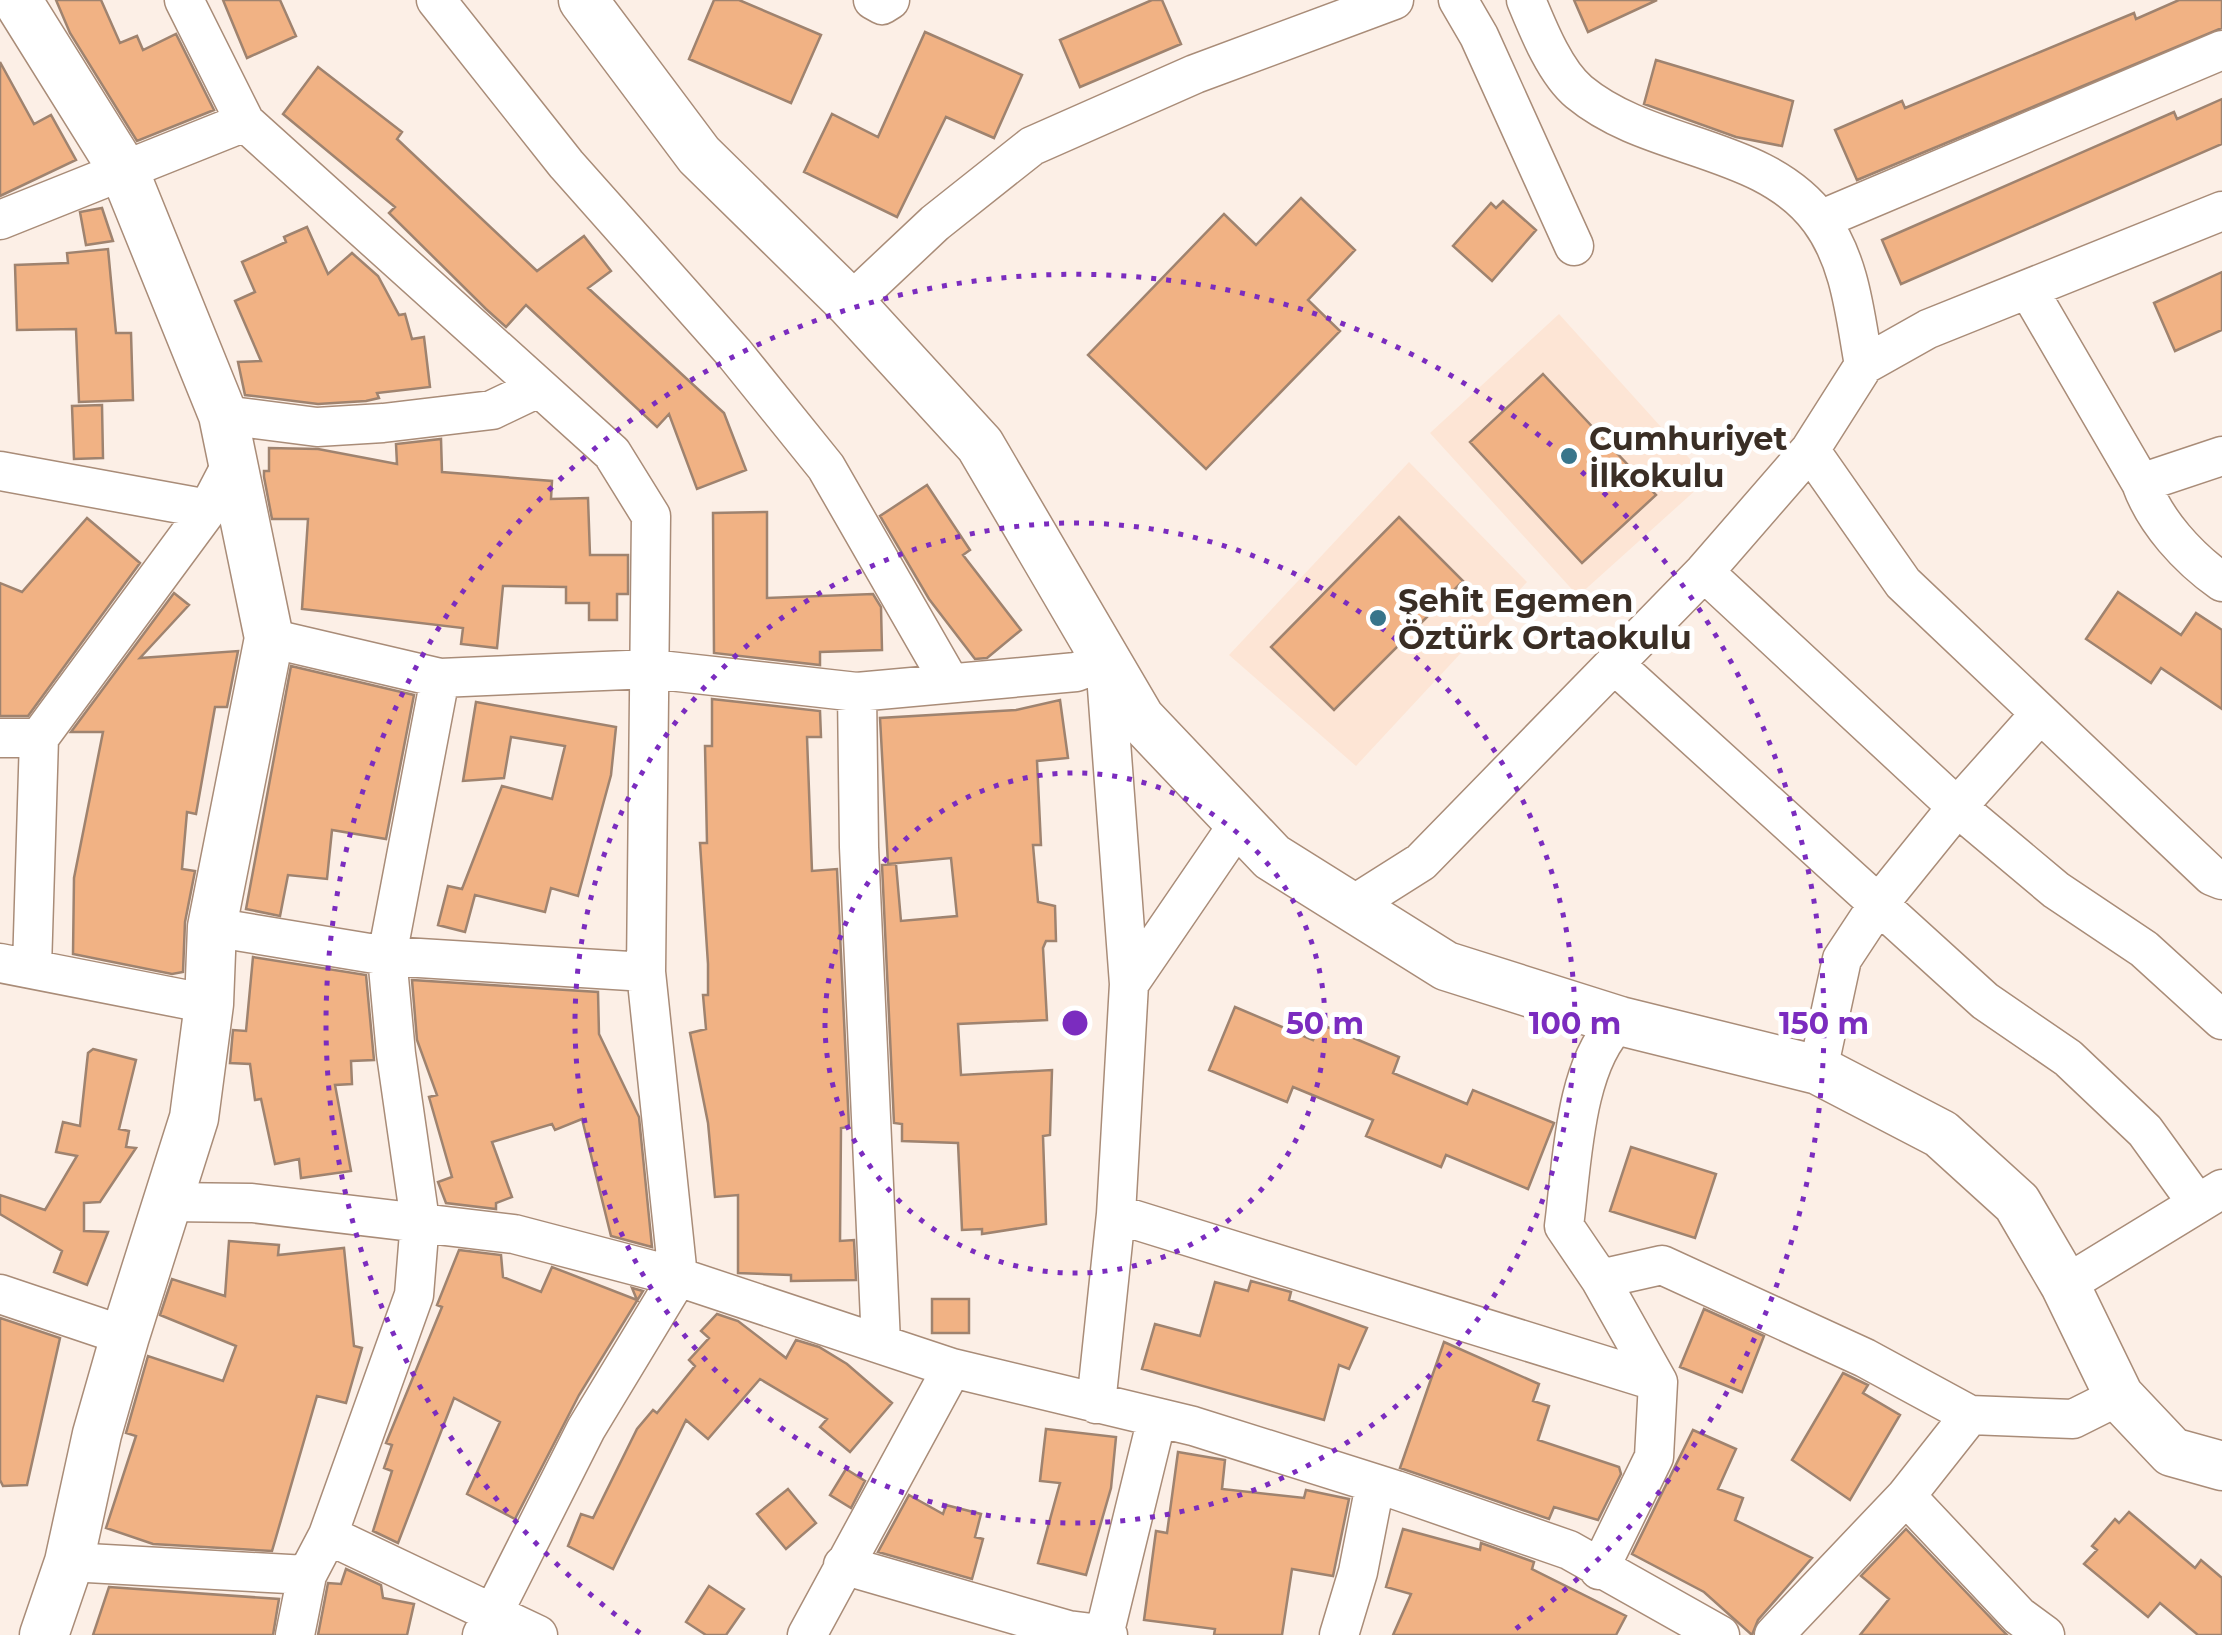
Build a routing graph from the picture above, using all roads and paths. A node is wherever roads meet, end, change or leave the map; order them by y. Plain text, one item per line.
1 (17, 0) edge
2 (184, 0) edge
3 (436, 0) edge
4 (584, 0) edge
5 (872, 0) edge
6 (890, 0) edge
7 (1458, 0) edge
8 (1526, 0) edge
9 (1381, 2) edge
10 (2222, 50) edge
11 (245, 122) junction
12 (125, 173) junction
13 (2222, 211) edge
14 (0, 220) edge
15 (1820, 220) junction
16 (1574, 246) dead end
17 (2028, 289) junction
18 (850, 303) junction
19 (1864, 365) junction
20 (538, 388) junction
21 (223, 415) junction
22 (1810, 450) junction
23 (2222, 456) edge
24 (232, 464) junction
25 (0, 472) edge
26 (2140, 483) junction
27 (208, 508) junction
28 (1704, 572) junction
29 (2222, 582) edge
30 (269, 638) junction
31 (1105, 661) junction
32 (1614, 665) junction
33 (652, 668) junction
34 (440, 678) junction
35 (949, 681) junction
36 (858, 692) junction
37 (2040, 714) junction
38 (0, 738) edge
39 (38, 738) junction
40 (1956, 807) junction
41 (1239, 822) junction
42 (2222, 880) edge
43 (1353, 905) junction
44 (1877, 906) junction
45 (212, 927) junction
46 (387, 956) junction
47 (16, 966) edge
48 (646, 972) junction
49 (1129, 984) junction
50 (209, 1004) junction
51 (2222, 1020) edge
52 (1620, 1022) junction
53 (1818, 1070) junction
54 (2209, 1196) edge
55 (167, 1202) junction
56 (1116, 1214) junction
57 (420, 1221) junction
58 (678, 1277) junction
59 (1600, 1279) junction
60 (2065, 1285) junction
61 (0, 1294) edge
62 (124, 1336) junction
63 (881, 1343) junction
64 (952, 1368) junction
65 (1658, 1382) junction
66 (2119, 1396) junction
67 (1096, 1404) junction
68 (1970, 1415) junction
69 (1157, 1418) junction
70 (2222, 1466) edge
71 (1375, 1485) junction
72 (1906, 1496) junction
73 (328, 1534) junction
74 (69, 1562) junction
75 (843, 1564) junction
76 (1599, 1570) junction
77 (307, 1575) junction
78 (487, 1623) edge
79 (44, 1635) edge
80 (294, 1635) edge
81 (538, 1635) edge
82 (807, 1635) edge
83 (1105, 1635) edge
84 (1339, 1635) edge
85 (1720, 1635) edge
86 (1774, 1635) edge
87 (2045, 1635) edge

1 - 12 street
2 - 11 street
3 - 35 street
4 - 18 street
5 - 6 street
7 - 16 street
8 - 15 street
9 - 18 street
10 - 15 street
11 - 12 street
11 - 20 street
12 - 14 street
12 - 21 street
13 - 17 street
15 - 19 street
17 - 19 street
17 - 26 street
18 - 31 street
19 - 22 street
20 - 21 street
20 - 33 street
21 - 24 street
22 - 28 street
22 - 37 street
23 - 26 street
24 - 27 street
24 - 30 street
25 - 27 street
26 - 29 street
27 - 39 street
28 - 32 street
28 - 40 street
30 - 34 street
30 - 45 street
31 - 35 street
31 - 41 street
31 - 49 street
32 - 43 street
32 - 44 street
33 - 34 street
33 - 36 street
33 - 48 street
34 - 46 street
35 - 36 street
36 - 63 street
37 - 40 street
37 - 42 street
38 - 39 street
39 - 47 street
40 - 44 street
40 - 51 street
41 - 43 street
41 - 49 street
43 - 52 street
44 - 53 street
44 - 54 street
45 - 46 street
45 - 50 street
46 - 48 street
46 - 57 street
47 - 50 street
48 - 58 street
49 - 56 street
50 - 55 street
52 - 53 street
52 - 59 street
53 - 60 street
54 - 60 street
55 - 57 street
55 - 62 street
56 - 65 street
56 - 67 street
57 - 58 street
57 - 73 street
58 - 63 street
58 - 78 street
59 - 65 street
59 - 68 street
60 - 66 street
61 - 62 street
62 - 74 street
63 - 64 street
64 - 67 street
64 - 75 street
65 - 76 street
66 - 68 street
66 - 70 street
67 - 69 street
68 - 72 street
69 - 71 street
69 - 83 street
71 - 76 street
71 - 84 street
72 - 86 street
72 - 87 street
73 - 77 street
73 - 78 street
74 - 77 street
74 - 79 street
75 - 82 street
75 - 83 street
76 - 85 street
77 - 80 street
78 - 81 street

